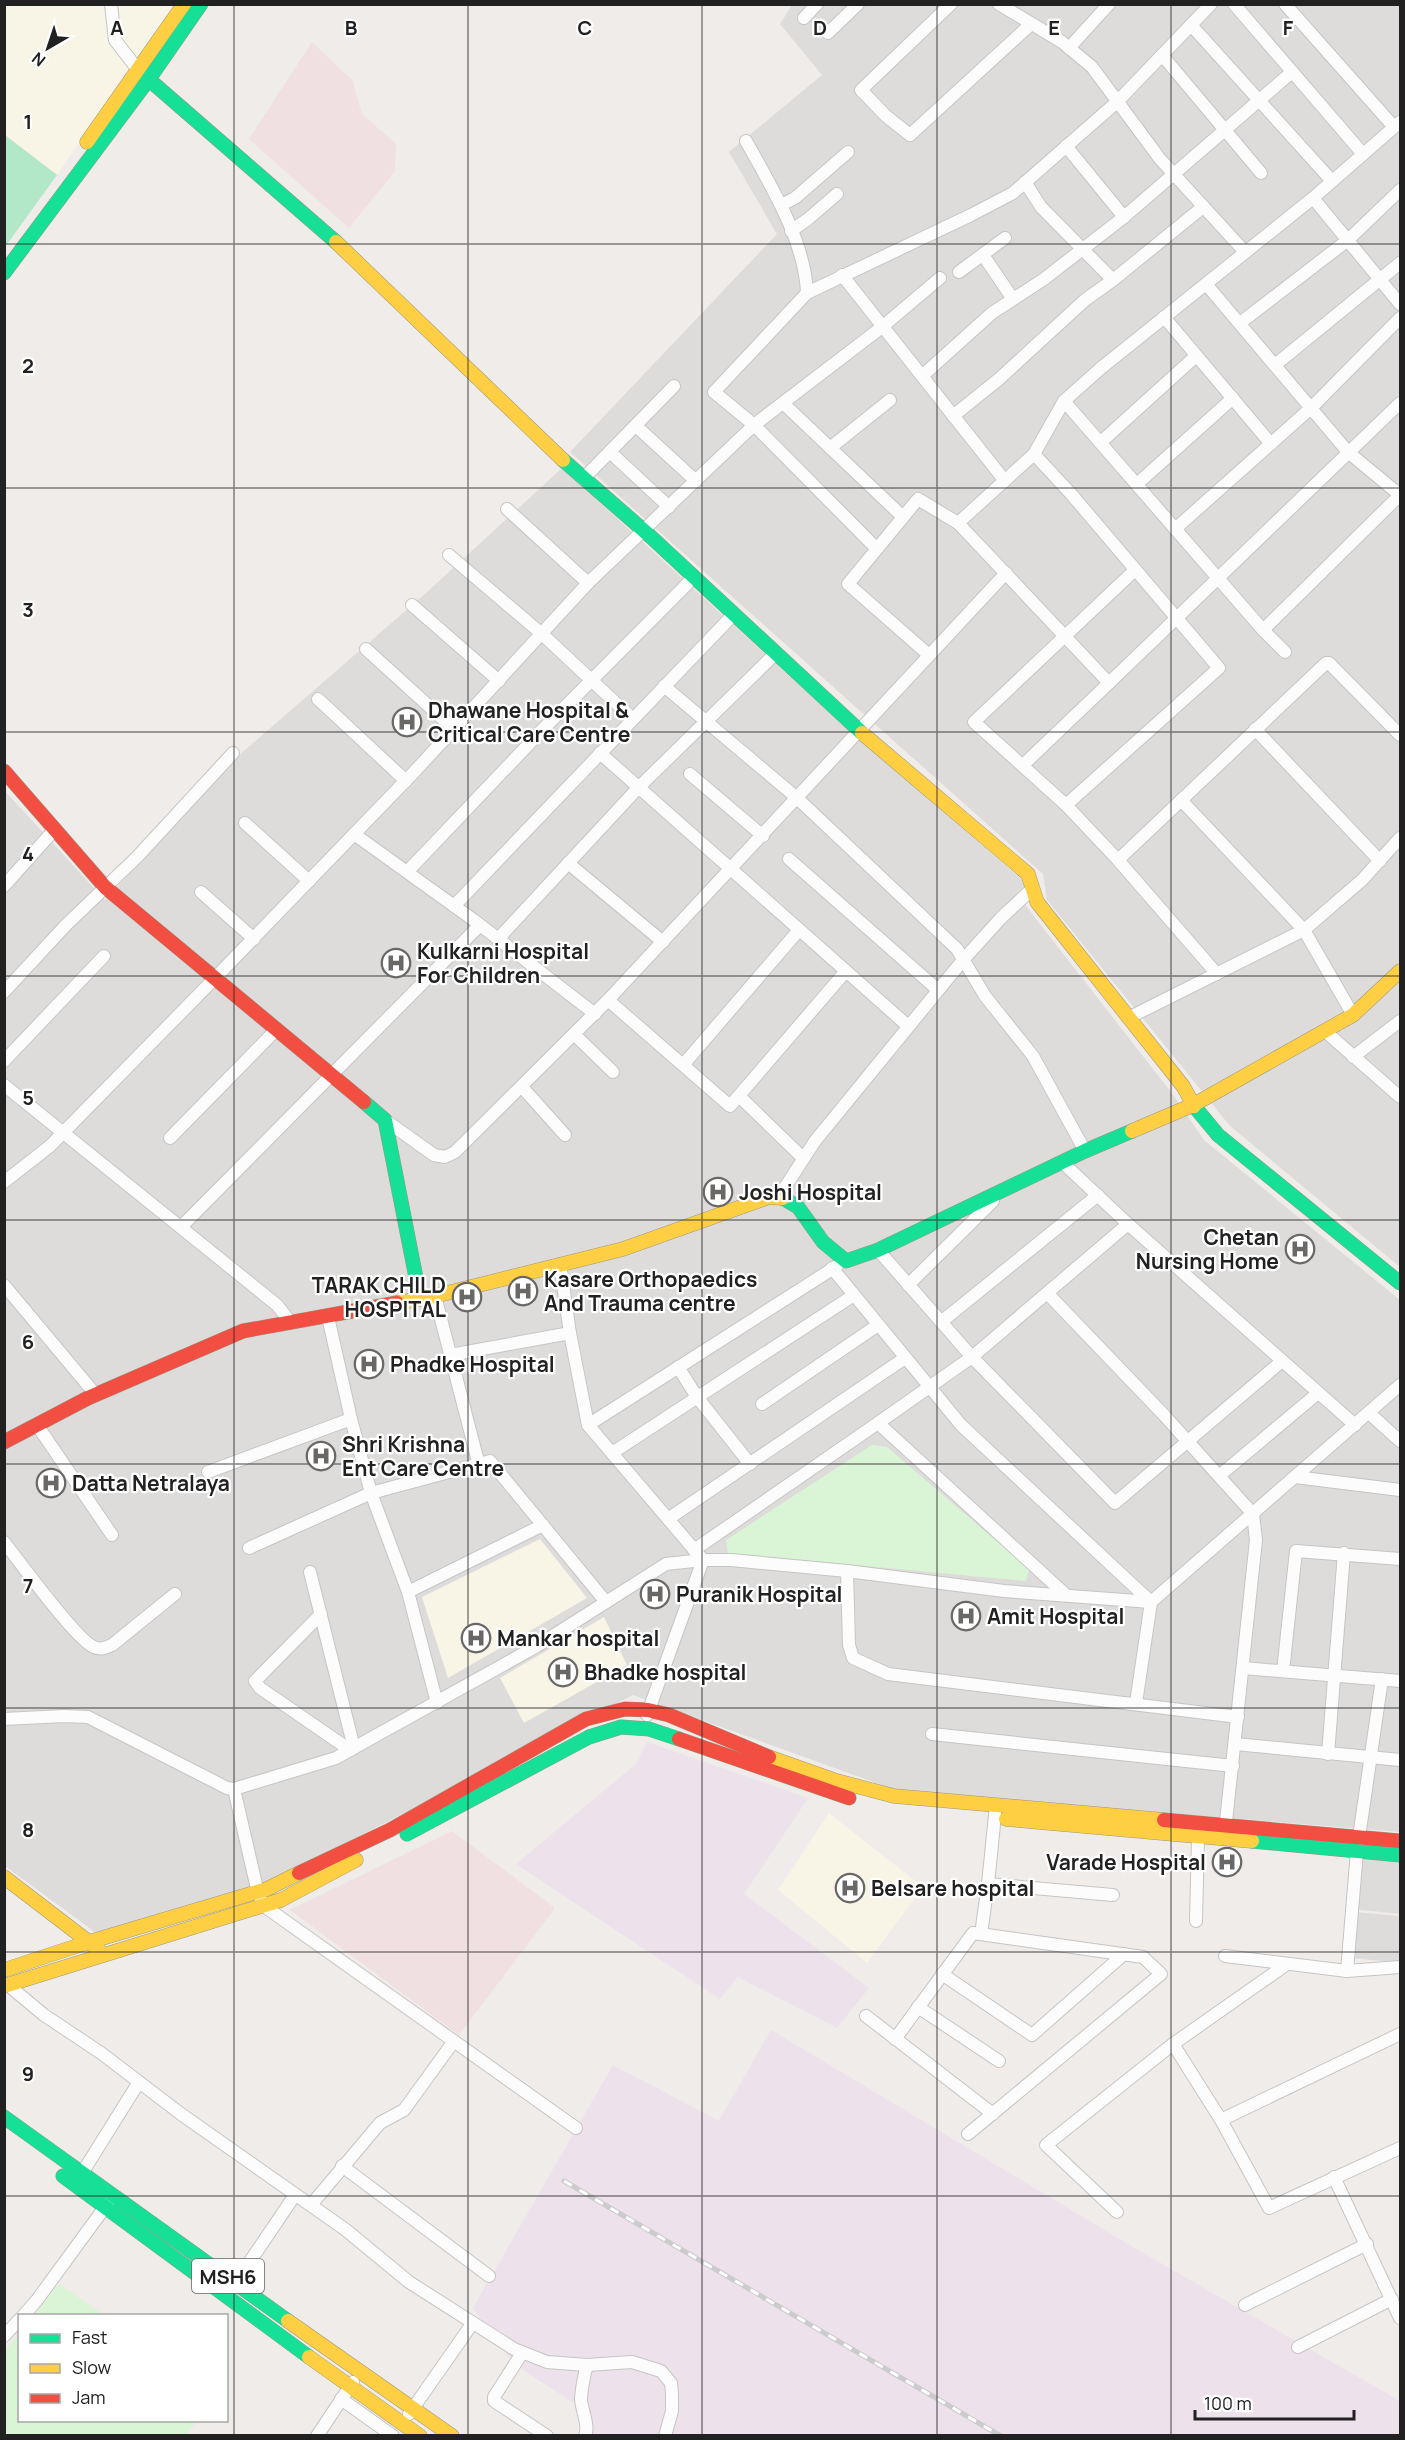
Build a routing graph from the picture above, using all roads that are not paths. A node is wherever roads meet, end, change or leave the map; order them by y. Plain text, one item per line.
1 (111, 4) edge
2 (184, 4) edge
3 (201, 4) edge
4 (817, 4) edge
5 (858, 4) edge
6 (951, 4) edge
7 (999, 4) edge
8 (1109, 4) edge
9 (1211, 4) edge
10 (1234, 4) edge
11 (1285, 4) edge
12 (804, 18) dead end
13 (1031, 24) junction
14 (1191, 25) junction
15 (828, 33) dead end
16 (1069, 48) junction
17 (1162, 55) junction
18 (1292, 72) junction
19 (143, 75) junction
20 (1259, 101) junction
21 (1117, 102) junction
22 (1397, 125) edge
23 (1225, 131) junction
24 (746, 141) dead end
25 (1066, 146) junction
26 (848, 152) dead end
27 (1363, 154) junction
28 (1261, 173) dead end
29 (1173, 174) junction
30 (1332, 181) junction
31 (1024, 183) junction
32 (1401, 190) edge
33 (837, 194) dead end
34 (1313, 198) junction
35 (781, 205) junction
36 (1203, 207) junction
37 (1124, 217) junction
38 (791, 231) junction
39 (1005, 238) dead end
40 (1348, 240) junction
41 (1084, 249) junction
42 (1245, 252) junction
43 (4, 255) edge
44 (983, 255) junction
45 (1401, 262) edge
46 (959, 272) dead end
47 (4, 273) edge
48 (842, 275) junction
49 (940, 278) dead end
50 (1113, 280) junction
51 (1380, 280) junction
52 (1206, 284) junction
53 (807, 293) junction
54 (1013, 299) junction
55 (1401, 304) edge
56 (1164, 317) junction
57 (1401, 318) edge
58 (1240, 323) junction
59 (882, 327) junction
60 (1196, 356) junction
61 (1275, 364) junction
62 (922, 376) junction
63 (674, 386) dead end
64 (1233, 398) junction
65 (890, 400) dead end
66 (1064, 401) junction
67 (1401, 403) edge
68 (784, 404) junction
69 (1311, 408) junction
70 (953, 416) junction
71 (754, 425) junction
72 (636, 426) junction
73 (1101, 442) junction
74 (1271, 444) junction
75 (830, 448) junction
76 (610, 452) junction
77 (1348, 452) junction
78 (1034, 454) junction
79 (583, 479) junction
80 (696, 481) junction
81 (1005, 481) junction
82 (1137, 484) junction
83 (1400, 495) edge
84 (669, 507) junction
85 (507, 509) dead end
86 (903, 517) junction
87 (958, 523) junction
88 (1175, 529) junction
89 (644, 531) junction
90 (878, 549) junction
91 (449, 555) dead end
92 (1135, 570) junction
93 (1006, 573) junction
94 (694, 577) junction
95 (1219, 579) junction
96 (588, 583) junction
97 (412, 605) dead end
98 (734, 614) junction
99 (1176, 619) junction
100 (1263, 630) junction
101 (542, 634) junction
102 (1065, 637) junction
103 (366, 649) dead end
104 (1285, 652) dead end
105 (776, 653) junction
106 (929, 655) junction
107 (592, 680) junction
108 (499, 681) junction
109 (1108, 683) junction
110 (664, 686) junction
111 (318, 699) dead end
112 (633, 719) junction
113 (705, 722) junction
114 (454, 729) junction
115 (1255, 729) junction
116 (859, 730) junction
117 (1401, 735) edge
118 (233, 753) dead end
119 (600, 753) junction
120 (1023, 765) junction
121 (4, 771) edge
122 (690, 774) dead end
123 (406, 781) junction
124 (638, 788) junction
125 (797, 798) junction
126 (1181, 800) junction
127 (1066, 805) junction
128 (245, 823) dead end
129 (55, 829) junction
130 (354, 834) junction
131 (763, 836) junction
132 (1401, 838) edge
133 (789, 859) dead end
134 (1118, 860) junction
135 (1380, 861) junction
136 (568, 863) junction
137 (731, 870) junction
138 (406, 872) junction
139 (309, 881) junction
140 (4, 886) edge
141 (105, 887) junction
142 (1032, 889) junction
143 (201, 892) dead end
144 (454, 906) junction
145 (480, 925) junction
146 (799, 930) junction
147 (1304, 930) junction
148 (254, 939) junction
149 (498, 939) junction
150 (663, 942) junction
151 (104, 956) dead end
152 (963, 960) junction
153 (846, 971) junction
154 (1401, 971) edge
155 (1217, 974) junction
156 (215, 978) junction
157 (938, 990) junction
158 (4, 992) edge
159 (608, 1000) junction
160 (596, 1014) junction
161 (1353, 1015) junction
162 (1128, 1018) junction
163 (1401, 1021) edge
164 (908, 1026) junction
165 (277, 1029) junction
166 (1326, 1032) junction
167 (575, 1035) junction
168 (1353, 1057) junction
169 (4, 1060) edge
170 (683, 1065) junction
171 (613, 1072) dead end
172 (333, 1076) junction
173 (4, 1085) edge
174 (522, 1087) junction
175 (739, 1096) junction
176 (1401, 1097) edge
177 (1193, 1105) junction
178 (385, 1120) junction
179 (63, 1132) junction
180 (565, 1136) dead end
181 (170, 1137) dead end
182 (1085, 1151) junction
183 (804, 1158) junction
184 (1062, 1162) junction
185 (4, 1182) edge
186 (1000, 1193) junction
187 (780, 1195) junction
188 (1098, 1195) junction
189 (1128, 1224) junction
190 (181, 1227) junction
191 (878, 1250) junction
192 (846, 1261) junction
193 (560, 1263) junction
194 (832, 1268) junction
195 (1401, 1283) edge
196 (4, 1285) edge
197 (908, 1285) junction
198 (1048, 1293) junction
199 (854, 1295) junction
200 (435, 1296) junction
201 (420, 1298) junction
202 (328, 1317) junction
203 (941, 1322) junction
204 (291, 1323) junction
205 (878, 1325) junction
206 (570, 1334) junction
207 (450, 1355) junction
208 (905, 1358) junction
209 (972, 1358) junction
210 (1282, 1361) junction
211 (678, 1367) junction
212 (1401, 1385) edge
213 (930, 1386) junction
214 (1318, 1393) junction
215 (96, 1395) junction
216 (697, 1397) junction
217 (762, 1404) dead end
218 (1369, 1413) junction
219 (351, 1419) junction
220 (878, 1423) junction
221 (37, 1425) junction
222 (588, 1425) junction
223 (1355, 1425) junction
224 (1401, 1441) edge
225 (4, 1442) edge
226 (1189, 1442) junction
227 (612, 1453) junction
228 (750, 1464) junction
229 (479, 1465) junction
230 (208, 1472) dead end
231 (1219, 1476) junction
232 (1296, 1477) junction
233 (1401, 1490) edge
234 (371, 1493) junction
235 (1254, 1515) junction
236 (668, 1519) junction
237 (543, 1525) junction
238 (111, 1535) dead end
239 (4, 1542) edge
240 (249, 1548) dead end
241 (694, 1550) junction
242 (1344, 1553) junction
243 (1401, 1559) edge
244 (703, 1560) junction
245 (847, 1571) junction
246 (310, 1572) dead end
247 (408, 1592) junction
248 (175, 1593) dead end
249 (1065, 1595) junction
250 (606, 1602) junction
251 (1151, 1602) junction
252 (321, 1614) junction
253 (1243, 1668) junction
254 (1283, 1671) junction
255 (1334, 1675) junction
256 (1382, 1679) junction
257 (1401, 1681) edge
258 (437, 1703) junction
259 (1136, 1704) junction
260 (648, 1710) junction
261 (1238, 1717) junction
262 (4, 1719) edge
263 (643, 1728) junction
264 (932, 1734) dead end
265 (1235, 1744) junction
266 (352, 1749) junction
267 (1328, 1754) junction
268 (1371, 1758) junction
269 (1401, 1760) edge
270 (1233, 1766) junction
271 (234, 1789) junction
272 (995, 1812) junction
273 (1225, 1832) junction
274 (1198, 1838) junction
275 (1401, 1841) edge
276 (1358, 1845) junction
277 (1401, 1855) edge
278 (4, 1877) edge
279 (988, 1884) junction
280 (258, 1893) junction
281 (1113, 1895) dead end
282 (264, 1906) junction
283 (1196, 1922) dead end
284 (981, 1934) junction
285 (89, 1942) junction
286 (1124, 1954) junction
287 (106, 1955) junction
288 (1226, 1956) dead end
289 (1287, 1964) junction
290 (1401, 1967) edge
291 (4, 1970) edge
292 (1347, 1971) junction
293 (942, 1974) junction
294 (6, 1986) edge
295 (918, 2007) junction
296 (866, 2016) dead end
297 (1401, 2034) edge
298 (895, 2039) junction
299 (454, 2041) junction
300 (1173, 2044) junction
301 (999, 2061) dead end
302 (139, 2082) junction
303 (993, 2114) junction
304 (4, 2117) edge
305 (1221, 2120) junction
306 (576, 2128) dead end
307 (4, 2133) edge
308 (968, 2134) dead end
309 (1401, 2148) edge
310 (342, 2166) junction
311 (1334, 2177) junction
312 (79, 2178) junction
313 (296, 2195) junction
314 (110, 2200) junction
315 (311, 2205) junction
316 (1117, 2212) dead end
317 (1367, 2244) junction
318 (489, 2276) dead end
319 (236, 2282) junction
320 (1392, 2299) junction
321 (1245, 2305) dead end
322 (25, 2314) edge
323 (1401, 2318) edge
324 (18, 2321) edge
325 (472, 2324) junction
326 (4, 2336) edge
327 (1298, 2347) dead end
328 (522, 2353) junction
329 (587, 2365) junction
330 (361, 2372) junction
331 (350, 2387) junction
332 (341, 2399) junction
333 (412, 2410) junction
334 (402, 2424) junction
335 (316, 2436) edge
336 (393, 2436) edge
337 (420, 2436) edge
338 (452, 2436) edge
339 (548, 2436) edge
340 (585, 2436) edge
341 (665, 2436) edge

1 - 19 street
2 - 19 street
3 - 19 street
4 - 12 street
5 - 15 street
6 - 13 street
7 - 13 street
8 - 16 street
9 - 14 street
10 - 18 street
11 - 22 street
13 - 16 street
14 - 17 street
14 - 20 street
16 - 21 street
17 - 21 street
17 - 23 street
18 - 20 street
18 - 27 street
19 - 43 street
19 - 47 street
19 - 79 street
20 - 23 street
20 - 30 street
21 - 25 street
21 - 29 street
22 - 27 street
23 - 28 street
23 - 29 street
24 - 35 street
25 - 31 street
25 - 37 street
26 - 35 street
27 - 30 street
29 - 36 street
29 - 37 street
30 - 34 street
31 - 41 street
31 - 48 street
32 - 40 street
33 - 38 street
34 - 40 street
34 - 42 street
35 - 38 street
36 - 42 street
36 - 50 street
37 - 41 street
38 - 53 street
39 - 44 street
40 - 51 street
40 - 58 street
41 - 50 street
41 - 54 street
42 - 52 street
44 - 46 street
44 - 54 street
45 - 51 street
48 - 53 street
48 - 59 street
49 - 59 street
50 - 70 street
51 - 55 street
51 - 61 street
52 - 56 street
52 - 58 street
53 - 71 street
54 - 62 street
56 - 60 street
56 - 66 street
57 - 69 street
58 - 61 street
59 - 62 street
59 - 68 street
60 - 64 street
60 - 73 street
61 - 69 street
62 - 70 street
63 - 72 street
64 - 74 street
64 - 82 street
65 - 75 street
66 - 73 street
66 - 78 street
67 - 77 street
68 - 71 street
68 - 75 street
69 - 74 street
69 - 77 street
70 - 81 street
71 - 80 street
71 - 90 street
72 - 76 street
72 - 80 street
73 - 82 street
74 - 88 street
75 - 86 street
76 - 79 street
76 - 84 street
77 - 83 street
77 - 95 street
78 - 81 street
78 - 92 street
79 - 89 street
80 - 84 street
81 - 87 street
82 - 88 street
83 - 100 street
84 - 89 street
85 - 96 street
86 - 87 street
86 - 90 street
87 - 93 street
88 - 95 street
89 - 94 street
89 - 96 street
90 - 106 street
91 - 101 street
92 - 99 street
92 - 102 street
93 - 102 street
93 - 106 street
94 - 98 street
94 - 107 street
95 - 99 street
95 - 100 street
96 - 101 street
97 - 108 street
98 - 105 street
98 - 110 street
99 - 109 street
99 - 127 street
100 - 104 street
101 - 107 street
101 - 108 street
102 - 109 street
102 - 120 street
103 - 114 street
105 - 113 street
105 - 116 street
106 - 116 street
107 - 112 street
107 - 138 street
108 - 114 street
109 - 120 street
110 - 112 street
110 - 113 street
111 - 123 street
112 - 119 street
113 - 124 street
113 - 125 street
114 - 123 street
115 - 117 street
115 - 126 street
115 - 135 street
116 - 125 street
116 - 142 street
118 - 141 street
119 - 124 street
119 - 144 street
120 - 127 street
121 - 129 street
122 - 131 street
123 - 130 street
124 - 136 street
124 - 137 street
125 - 131 street
125 - 152 street
126 - 134 street
126 - 147 street
127 - 134 street
128 - 139 street
129 - 140 street
129 - 141 street
130 - 138 street
130 - 139 street
131 - 137 street
132 - 135 street
133 - 157 street
134 - 155 street
135 - 147 street
136 - 149 street
136 - 150 street
137 - 146 street
137 - 150 street
138 - 144 street
139 - 148 street
141 - 156 street
141 - 158 street
142 - 152 street
142 - 162 street
143 - 148 street
144 - 145 street
145 - 149 street
145 - 172 street
146 - 153 street
146 - 170 street
147 - 155 street
147 - 161 street
148 - 156 street
149 - 160 street
150 - 159 street
151 - 169 street
152 - 157 street
152 - 182 street
153 - 164 street
153 - 175 street
154 - 161 street
155 - 162 street
156 - 165 street
156 - 179 street
157 - 164 street
159 - 160 street
159 - 170 street
160 - 167 street
161 - 166 street
162 - 177 street
163 - 168 street
164 - 183 street
165 - 172 street
165 - 181 street
166 - 168 street
166 - 177 street
167 - 171 street
167 - 174 street
168 - 176 street
170 - 175 street
172 - 178 street
172 - 190 street
173 - 179 street
174 - 178 street
174 - 180 street
175 - 183 street
177 - 182 street
177 - 195 street
178 - 201 street
179 - 185 street
179 - 190 street
182 - 184 street
183 - 187 street
184 - 186 street
184 - 188 street
186 - 191 street
186 - 197 street
187 - 192 street
187 - 193 street
188 - 189 street
188 - 203 street
189 - 198 street
189 - 210 street
190 - 204 street
191 - 192 street
191 - 197 street
192 - 194 street
193 - 200 street
193 - 206 street
194 - 199 street
194 - 211 street
196 - 215 street
197 - 203 street
198 - 209 street
198 - 226 street
199 - 205 street
199 - 216 street
200 - 201 street
200 - 207 street
201 - 202 street
202 - 204 street
202 - 219 street
203 - 209 street
204 - 215 street
205 - 208 street
205 - 217 street
206 - 207 street
206 - 222 street
207 - 229 street
208 - 213 street
208 - 228 street
209 - 213 street
209 - 226 street
210 - 214 street
210 - 226 street
211 - 216 street
211 - 222 street
212 - 218 street
213 - 220 street
213 - 251 street
214 - 223 street
214 - 231 street
215 - 221 street
216 - 227 street
216 - 228 street
218 - 223 street
218 - 224 street
219 - 230 street
219 - 234 street
220 - 241 street
220 - 249 street
221 - 225 street
221 - 238 street
222 - 227 street
223 - 232 street
226 - 231 street
227 - 236 street
228 - 236 street
229 - 234 street
229 - 237 street
231 - 235 street
232 - 233 street
232 - 235 street
234 - 240 street
234 - 247 street
235 - 251 street
235 - 253 street
236 - 241 street
237 - 247 street
237 - 250 street
239 - 248 street
241 - 244 street
242 - 243 street
242 - 254 street
242 - 255 street
244 - 245 street
244 - 250 street
244 - 260 street
245 - 249 street
245 - 259 street
246 - 252 street
247 - 258 street
249 - 251 street
250 - 258 street
251 - 259 street
252 - 266 street
252 - 266 street
253 - 254 street
253 - 261 street
254 - 255 street
255 - 256 street
255 - 267 street
256 - 257 street
256 - 268 street
258 - 266 street
259 - 261 street
260 - 263 street
260 - 272 street
260 - 280 street
261 - 265 street
262 - 271 street
263 - 272 street
263 - 282 street
264 - 270 street
265 - 267 street
265 - 270 street
266 - 271 street
267 - 268 street
268 - 269 street
268 - 276 street
270 - 273 street
271 - 280 street
272 - 273 street
272 - 274 street
272 - 279 street
273 - 274 street
273 - 276 street
274 - 283 street
275 - 276 street
276 - 277 street
276 - 292 street
278 - 285 street
279 - 281 street
279 - 284 street
280 - 282 street
280 - 285 street
282 - 287 street
282 - 299 street
284 - 286 street
284 - 293 street
285 - 287 street
285 - 291 street
286 - 293 street
286 - 303 street
287 - 294 street
288 - 289 street
289 - 292 street
289 - 300 street
290 - 292 street
293 - 295 street
294 - 302 street
295 - 298 street
295 - 301 street
296 - 298 street
297 - 305 street
298 - 303 street
299 - 306 street
299 - 310 street
300 - 305 street
300 - 316 street
302 - 312 street
302 - 313 street
303 - 308 street
304 - 312 street, MSH6
305 - 311 street
307 - 312 street, MSH6
309 - 311 street
310 - 315 street
310 - 318 street
311 - 317 street
312 - 314 street, MSH6
313 - 315 street
313 - 319 street
314 - 319 street, MSH6
314 - 322 street
314 - 331 street, MSH6
315 - 325 street
317 - 320 street
317 - 321 street
319 - 330 street, MSH6
320 - 323 street
320 - 327 street
324 - 326 street
325 - 328 street
325 - 333 street
328 - 329 street
328 - 339 street
329 - 340 street
329 - 341 street
330 - 331 street
330 - 333 street, MSH6
331 - 332 street
331 - 334 street, MSH6
332 - 335 street
332 - 336 street
333 - 334 street
333 - 338 street, MSH6
334 - 337 street, MSH6

